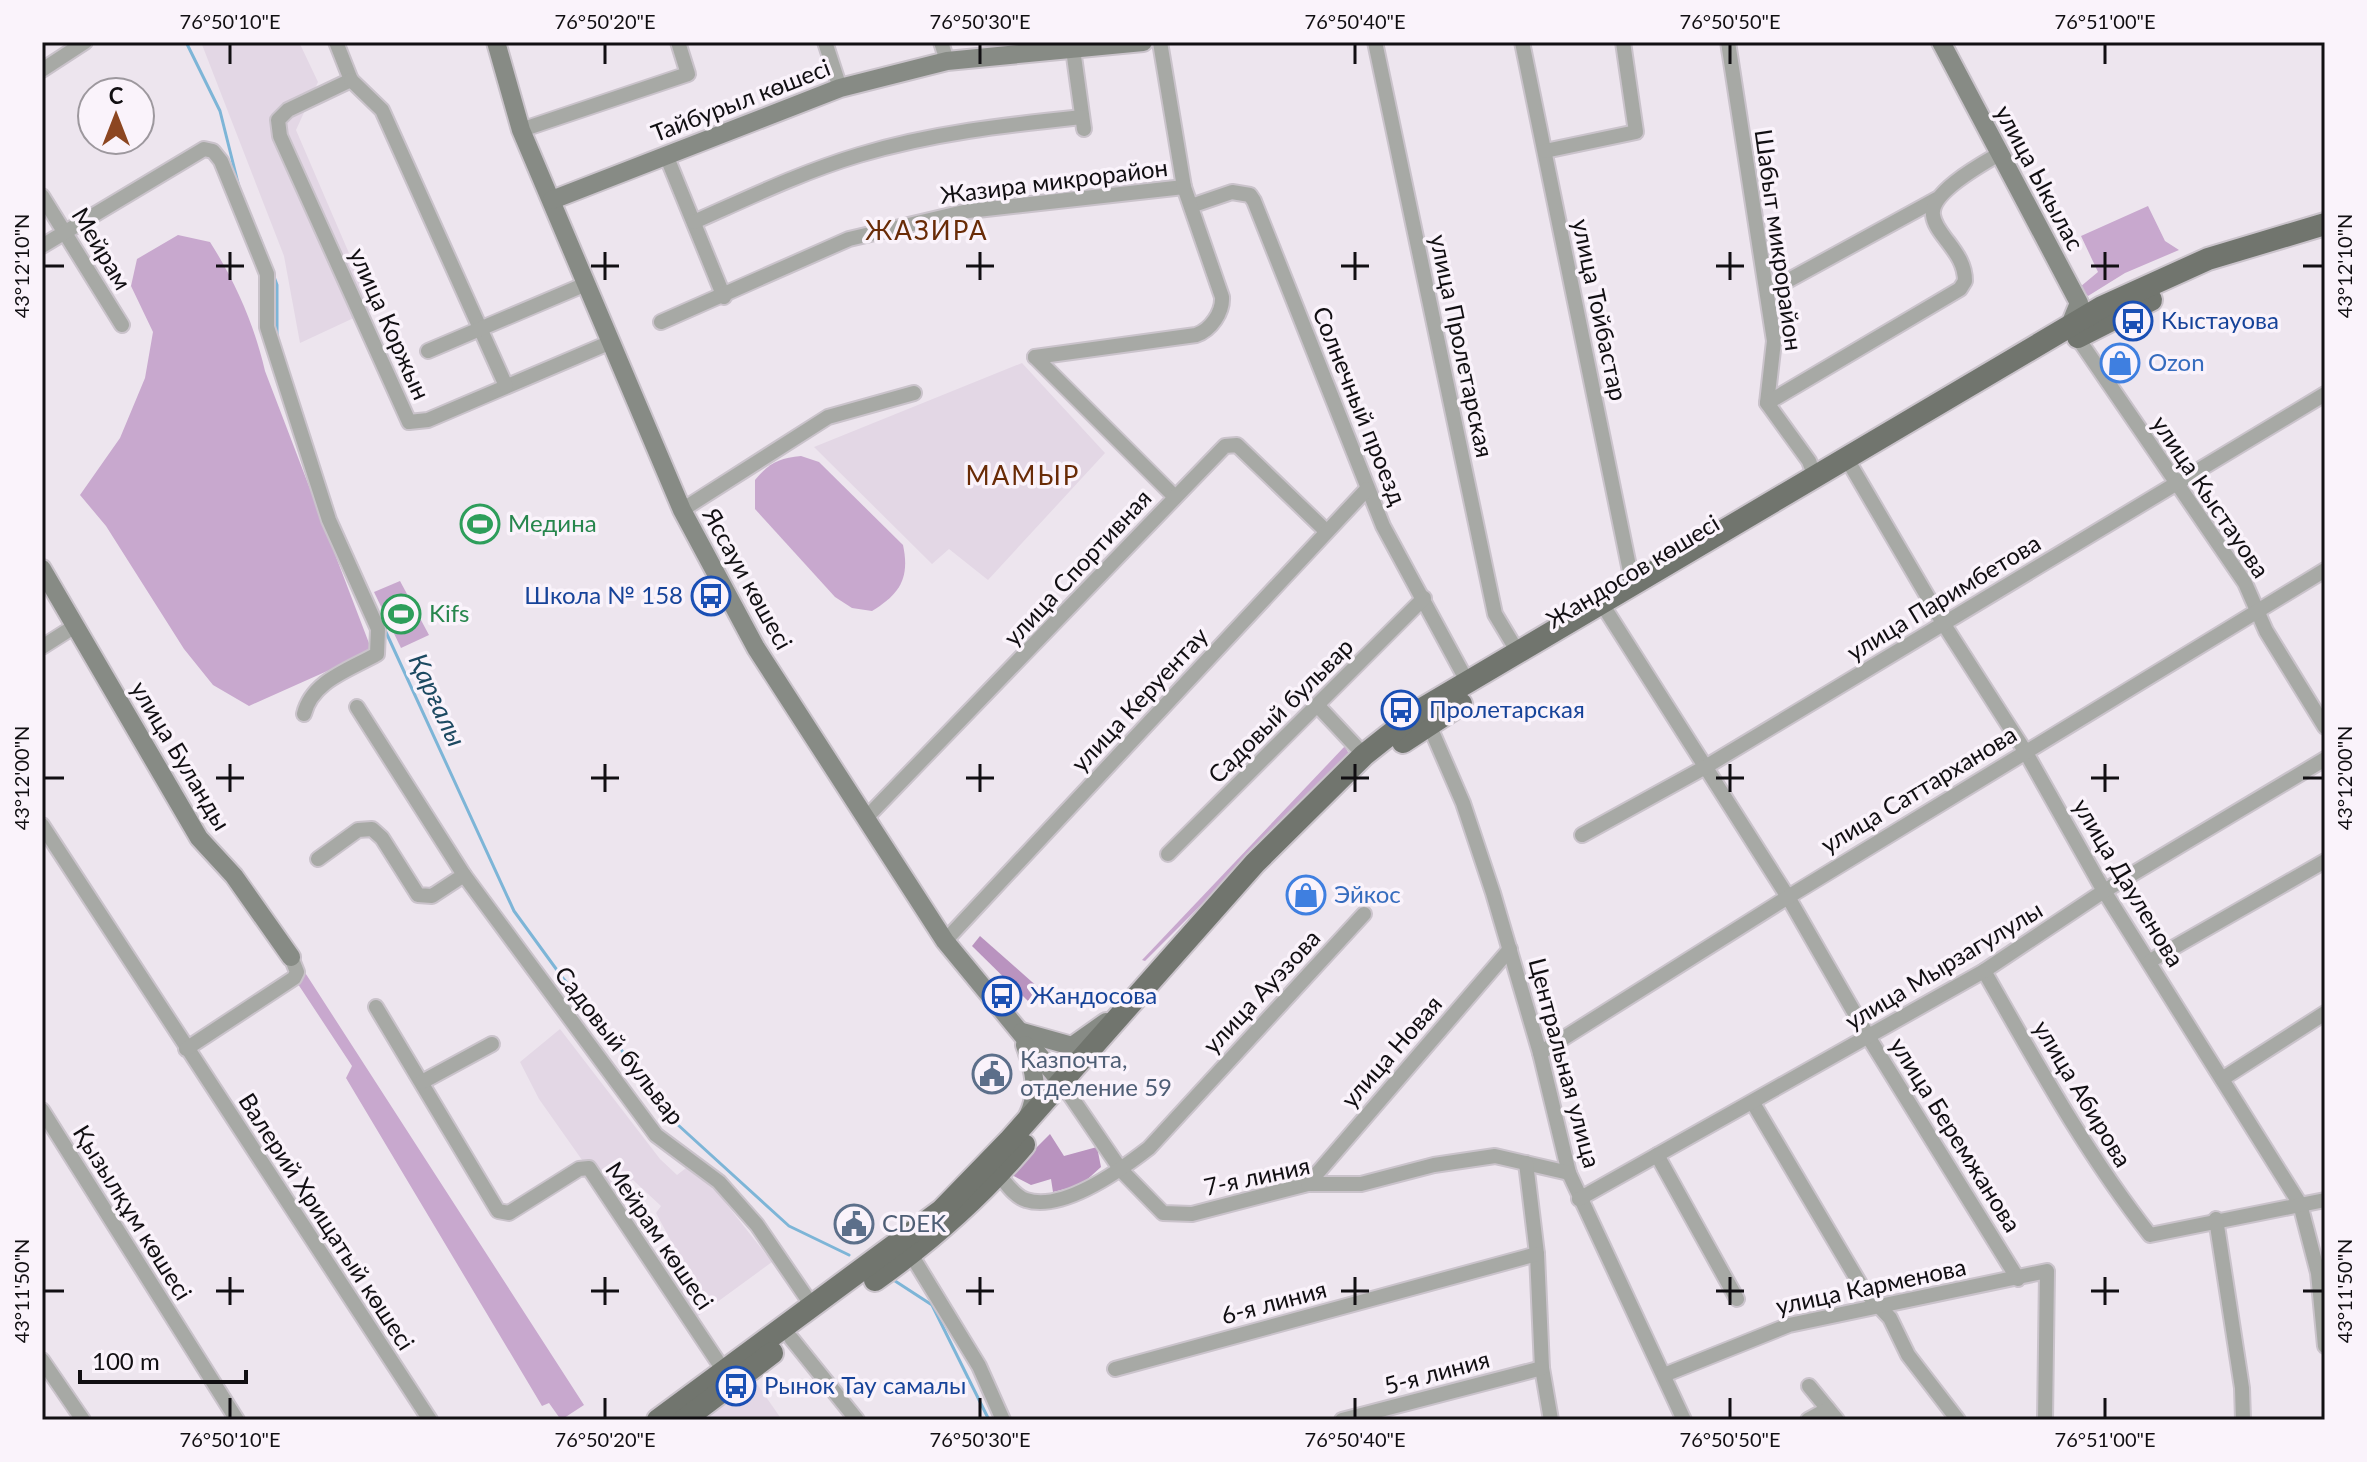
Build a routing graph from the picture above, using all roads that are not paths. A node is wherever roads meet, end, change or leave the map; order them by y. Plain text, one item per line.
1 (85, 42) edge
2 (336, 42) edge
3 (496, 42) edge
4 (678, 42) edge
5 (825, 42) edge
6 (941, 42) edge
7 (1143, 42) edge
8 (1160, 42) edge
9 (1375, 42) edge
10 (1522, 42) edge
11 (1623, 42) edge
12 (1728, 42) edge
13 (1941, 42) edge
14 (1120, 43) edge
15 (1073, 49) junction
16 (947, 61) junction
17 (42, 70) edge
18 (351, 80) junction
19 (840, 88) junction
20 (521, 130) junction
21 (1545, 151) junction
22 (1999, 154) junction
23 (666, 155) junction
24 (1184, 187) junction
25 (42, 196) edge
26 (1937, 199) junction
27 (552, 200) junction
28 (1191, 206) junction
29 (694, 222) junction
30 (2325, 224) edge
31 (66, 231) junction
32 (2325, 237) edge
33 (42, 246) edge
34 (586, 284) junction
35 (1767, 292) junction
36 (724, 297) junction
37 (661, 322) dead end
38 (122, 325) dead end
39 (479, 330) junction
40 (2074, 331) junction
41 (611, 342) junction
42 (428, 351) dead end
43 (506, 386) junction
44 (914, 393) dead end
45 (2325, 394) edge
46 (1767, 403) junction
47 (1851, 465) junction
48 (1815, 477) junction
49 (2177, 484) junction
50 (1367, 489) junction
51 (1175, 497) junction
52 (682, 510) junction
53 (1326, 531) junction
54 (42, 569) edge
55 (2325, 570) edge
56 (1633, 586) junction
57 (1424, 598) junction
58 (1606, 610) junction
59 (2258, 611) junction
60 (1943, 623) junction
61 (75, 626) junction
62 (42, 647) edge
63 (1519, 654) junction
64 (1468, 683) junction
65 (1318, 706) junction
66 (357, 707) dead end
67 (304, 714) dead end
68 (1426, 716) junction
69 (2325, 727) edge
70 (2025, 751) junction
71 (1364, 755) junction
72 (2325, 759) edge
73 (1707, 766) junction
74 (866, 818) junction
75 (42, 825) edge
76 (1582, 835) dead end
77 (1168, 854) dead end
78 (318, 859) dead end
79 (2325, 861) edge
80 (464, 875) junction
81 (2104, 891) junction
82 (1788, 897) junction
83 (1364, 914) dead end
84 (945, 941) junction
85 (1510, 949) junction
86 (291, 957) joint
87 (2150, 961) junction
88 (1984, 971) junction
89 (376, 1007) dead end
90 (1125, 1009) junction
91 (2325, 1013) edge
92 (1019, 1031) junction
93 (1869, 1038) junction
94 (492, 1044) dead end
95 (186, 1049) junction
96 (1540, 1053) junction
97 (2222, 1079) junction
98 (422, 1082) junction
99 (1065, 1087) junction
100 (1753, 1103) junction
101 (42, 1110) edge
102 (1009, 1141) junction
103 (1657, 1155) junction
104 (1526, 1163) junction
105 (1121, 1170) junction
106 (1569, 1173) junction
107 (999, 1175) junction
108 (1308, 1184) junction
109 (1579, 1199) junction
110 (2325, 1200) edge
111 (2300, 1204) junction
112 (2216, 1219) junction
113 (1537, 1254) junction
114 (889, 1261) junction
115 (2018, 1279) junction
116 (1737, 1299) dead end
117 (1878, 1304) junction
118 (813, 1307) junction
119 (791, 1338) junction
120 (2325, 1346) edge
121 (42, 1360) edge
122 (1542, 1368) junction
123 (1115, 1369) dead end
124 (724, 1371) junction
125 (1664, 1375) junction
126 (1809, 1386) dead end
127 (1833, 1414) edge
128 (83, 1420) edge
129 (237, 1420) edge
130 (430, 1420) edge
131 (658, 1420) edge
132 (684, 1420) edge
133 (857, 1420) edge
134 (1003, 1420) edge
135 (1342, 1420) edge
136 (1551, 1420) edge
137 (1684, 1420) edge
138 (1808, 1420) edge
139 (1958, 1420) edge
140 (2045, 1420) edge
141 (2243, 1420) edge

1 - 17 street
2 - 18 street
3 - 20 main road, Яссауи көшесі
4 - 20 street
5 - 19 street
6 - 16 street
7 - 14 main road, Тайбурыл көшесі
8 - 24 street
9 - 63 street, улица Пролетарская
10 - 21 street, улица Тойбастар
11 - 21 street
12 - 35 street, Шабыт микрорайон
13 - 22 main road, улица Ыкылас
14 - 15 main road, Тайбурыл көшесі
15 - 16 main road, Тайбурыл көшесі
15 - 29 street
16 - 19 main road, Тайбурыл көшесі
18 - 39 street
18 - 43 street, улица Коржын
19 - 23 main road, Тайбурыл көшесі
20 - 27 main road, Яссауи көшесі
21 - 56 street, улица Тойбастар
22 - 26 street
22 - 40 main road, улица Ыкылас
23 - 27 main road, Тайбурыл көшесі
23 - 29 street
24 - 28 street
24 - 36 street, Жазира микрорайон
25 - 31 street, Мейрам
26 - 35 street
26 - 46 street
27 - 34 main road, Яссауи көшесі
28 - 50 street, Солнечный проезд
28 - 51 street
29 - 36 street
30 - 40 main road, Жандосов көшесі
31 - 33 street
31 - 38 street, Мейрам
31 - 67 street
32 - 40 main road, Жандосов көшесі
34 - 39 street
34 - 41 main road, Яссауи көшесі
35 - 46 street, Шабыт микрорайон
36 - 37 street, Жазира микрорайон
39 - 42 street
39 - 43 street
40 - 47 main road, Жандосов көшесі
40 - 49 street, улица Кыстауова
41 - 43 street, улица Коржын
41 - 52 main road, Яссауи көшесі
44 - 52 street
45 - 49 street, улица Паримбетова
46 - 48 street
47 - 48 main road, Жандосов көшесі
47 - 58 main road, Жандосов көшесі
47 - 60 street, улица Дауленова
48 - 56 main road, Жандосов көшесі
49 - 59 street, улица Кыстауова
49 - 60 street, улица Паримбетова
50 - 53 street, улица Керуентау
50 - 57 street, Солнечный проезд
51 - 53 street, улица Спортивная
51 - 74 street, улица Спортивная
52 - 74 main road, Яссауи көшесі
53 - 84 street, улица Керуентау
54 - 61 main road, улица Буланды
55 - 59 street, улица Саттарханова
56 - 58 main road, Жандосов көшесі
57 - 64 street, Солнечный проезд
57 - 65 street, Садовый бульвар
58 - 63 main road, Жандосов көшесі
58 - 68 main road, Жандосов көшесі
58 - 73 street, улица Беремжанова
59 - 69 street, улица Кыстауова
59 - 70 street, улица Саттарханова
60 - 70 street, улица Дауленова
60 - 73 street, улица Паримбетова
61 - 62 street
61 - 86 main road, улица Буланды
63 - 64 main road, Жандосов көшесі
64 - 68 main road, Жандосов көшесі
65 - 71 street
65 - 77 street, Садовый бульвар
66 - 80 street, Садовый бульвар
68 - 71 main road, Жандосов көшесі
68 - 85 street, Центральная улица
68 - 99 main road, Жандосов көшесі
70 - 81 street, улица Дауленова
70 - 82 street, улица Саттарханова
71 - 90 main road, Жандосов көшесі
72 - 81 street, улица Мырзагулулы
73 - 76 street, улица Паримбетова
73 - 82 street, улица Беремжанова
74 - 84 main road, Яссауи көшесі
75 - 95 street, Валерий Хрищатый көшесі
78 - 80 street
79 - 87 street
80 - 118 street, Садовый бульвар
81 - 87 street, улица Дауленова
81 - 88 street, улица Мырзагулулы
82 - 93 street, улица Беремжанова
82 - 96 street, улица Саттарханова
83 - 105 street, улица Ауэзова
84 - 92 main road, Яссауи көшесі
85 - 96 street, Центральная улица
85 - 108 street, улица Новая
86 - 95 street
87 - 97 street, улица Дауленова
88 - 93 street, улица Мырзагулулы
88 - 112 street, улица Абирова
89 - 98 street, Мейрам көшесі
90 - 92 main road
90 - 99 main road, Жандосов көшесі
91 - 97 street
92 - 99 main road, Яссауи көшесі
92 - 102 main road
93 - 100 street, улица Мырзагулулы
93 - 115 street, улица Беремжанова
94 - 98 street
95 - 130 street, Валерий Хрищатый көшесі
96 - 106 street, Центральная улица
97 - 111 street, улица Дауленова
98 - 124 street, Мейрам көшесі
99 - 102 main road
99 - 105 street, 7-я линия
99 - 107 main road
100 - 103 street, улица Мырзагулулы
100 - 117 street
101 - 129 street, Қызылқұм көшесі
102 - 114 main road
103 - 109 street, улица Мырзагулулы
103 - 116 street
104 - 106 street, 7-я линия
104 - 108 street, 7-я линия
104 - 113 street
105 - 107 street, улица Ауэзова
105 - 108 street, 7-я линия
106 - 109 street, Центральная улица
107 - 114 main road
109 - 125 street, Центральная улица
110 - 111 street
111 - 112 street
111 - 120 street, улица Дауленова
112 - 141 street
113 - 122 street
113 - 123 street, 6-я линия
114 - 118 main road
114 - 119 main road
114 - 134 street
115 - 117 street, улица Карменова
115 - 140 street, улица Карменова
117 - 125 street, улица Карменова
117 - 139 street
118 - 124 main road
119 - 132 main road
119 - 133 street
121 - 128 street
122 - 135 street, 5-я линия
122 - 136 street
124 - 131 main road
125 - 137 street, Центральная улица
126 - 127 street
127 - 138 street

